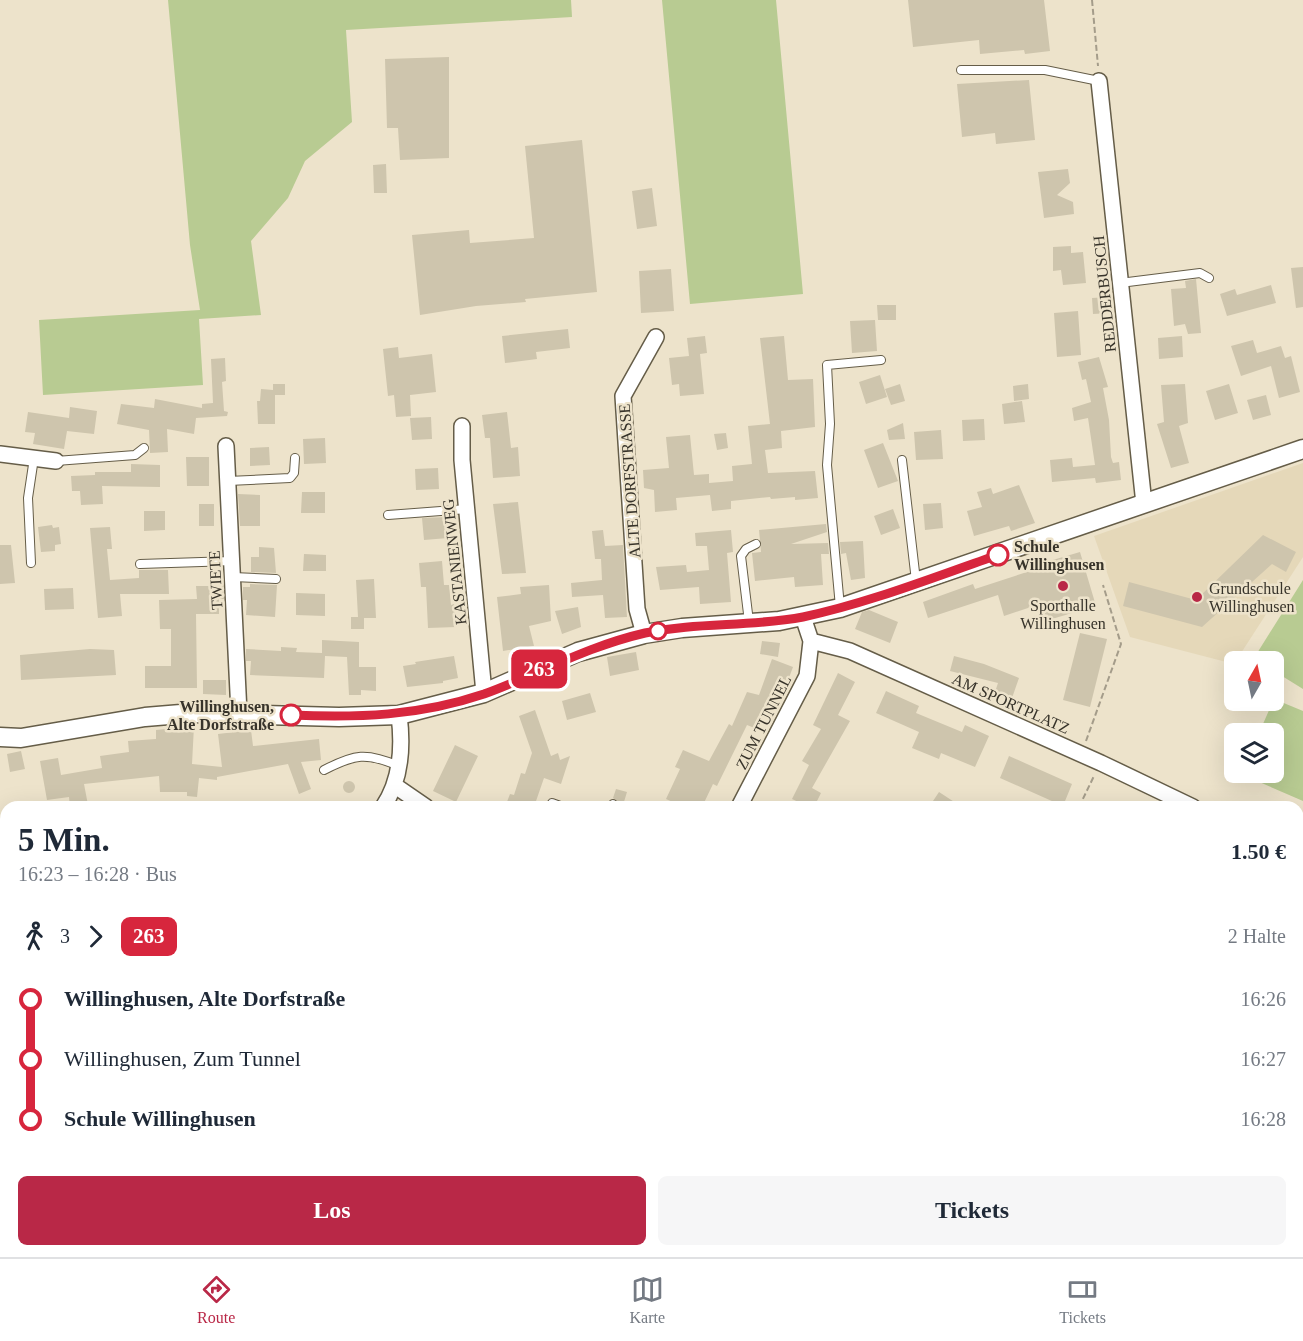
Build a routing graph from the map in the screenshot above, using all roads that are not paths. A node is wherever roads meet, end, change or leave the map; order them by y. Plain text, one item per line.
1 (962, 70) dead end
2 (1099, 81) joint
3 (1209, 278) dead end
4 (1120, 283) junction
5 (656, 337) dead end
6 (881, 360) dead end
7 (462, 426) dead end
8 (226, 446) dead end
9 (144, 448) dead end
10 (1303, 449) edge
11 (0, 454) edge
12 (34, 458) junction
13 (295, 458) dead end
14 (902, 460) dead end
15 (56, 461) joint
16 (228, 481) junction
17 (1144, 504) junction
18 (467, 509) junction
19 (388, 515) dead end
20 (756, 544) dead end
21 (232, 561) junction
22 (31, 563) dead end
23 (140, 564) dead end
24 (233, 577) junction
25 (276, 579) dead end
26 (917, 583) junction
27 (840, 608) junction
28 (802, 617) junction
29 (749, 623) junction
30 (644, 634) junction
31 (811, 641) junction
32 (484, 693) junction
33 (239, 713) junction
34 (399, 715) junction
35 (0, 737) edge
36 (399, 766) junction
37 (324, 770) dead end
38 (394, 785) junction
39 (386, 801) edge
40 (417, 801) edge
41 (742, 801) edge
42 (1180, 801) edge

1 - 2 lane
2 - 4 street, REDDERBUSCH
3 - 4 lane
4 - 17 street, REDDERBUSCH
5 - 30 street, ALTE DORFSTRASSE
6 - 27 lane
7 - 18 street, KASTANIENWEG
8 - 16 street, TWIETE
9 - 15 lane
10 - 17 street
11 - 12 street
12 - 15 street
12 - 22 lane
13 - 16 lane
14 - 26 lane
16 - 21 street, TWIETE
17 - 26 street
18 - 19 lane
18 - 32 street, KASTANIENWEG
20 - 29 lane
21 - 23 lane
21 - 24 street, TWIETE
24 - 25 lane
24 - 33 street, TWIETE
26 - 27 street
27 - 28 street
28 - 29 street
28 - 31 street, ZUM TUNNEL
29 - 30 street
30 - 32 street
31 - 41 street, ZUM TUNNEL
31 - 42 street, AM SPORTPLATZ
32 - 34 street
33 - 34 street
33 - 35 street
34 - 36 street
36 - 37 lane
36 - 38 street
38 - 39 street
38 - 40 street

